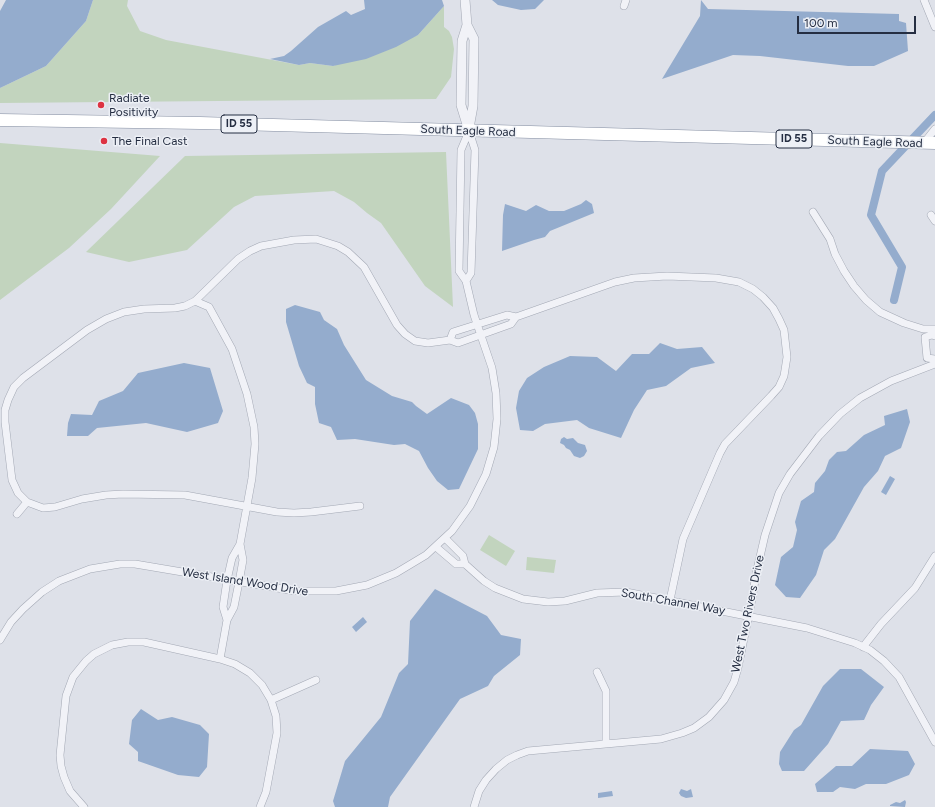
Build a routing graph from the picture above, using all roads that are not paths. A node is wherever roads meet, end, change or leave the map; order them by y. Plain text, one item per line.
1 (465, 0) edge
2 (924, 0) edge
3 (935, 27) edge
4 (5, 120) edge
5 (935, 129) edge
6 (469, 131) junction
7 (930, 143) edge
8 (812, 212) dead end
9 (466, 280) junction
10 (195, 301) junction
11 (516, 317) junction
12 (477, 324) junction
13 (934, 330) edge
14 (481, 335) junction
15 (450, 340) junction
16 (935, 359) edge
17 (935, 364) edge
18 (27, 502) junction
19 (247, 506) junction
20 (360, 506) dead end
21 (17, 514) dead end
22 (445, 538) junction
23 (240, 544) junction
24 (436, 547) junction
25 (935, 556) edge
26 (465, 564) junction
27 (227, 580) junction
28 (239, 582) junction
29 (670, 600) junction
30 (749, 616) junction
31 (227, 620) junction
32 (0, 640) edge
33 (863, 647) junction
34 (220, 659) junction
35 (597, 672) dead end
36 (316, 680) dead end
37 (271, 700) junction
38 (935, 742) edge
39 (606, 743) junction
40 (84, 807) edge
41 (260, 807) edge
42 (474, 807) edge

1 - 6 street
2 - 3 street
4 - 6 highway, South Eagle Road / ID 55
5 - 7 street
6 - 7 highway, South Eagle Road / ID 55
6 - 9 street
6 - 9 street, West Island Wood Drive
8 - 13 street
9 - 12 street, West Island Wood Drive
10 - 15 street
10 - 18 street
10 - 19 street
11 - 12 street
11 - 14 street
11 - 29 street
12 - 14 street, West Island Wood Drive
12 - 15 street
13 - 16 street
14 - 15 street
14 - 22 street, West Island Wood Drive
17 - 30 street, West Two Rivers Drive
18 - 19 street
18 - 21 street
19 - 20 street
19 - 23 street
22 - 24 street, West Island Wood Drive
22 - 26 street, South Channel Way
23 - 27 street
23 - 28 street
24 - 26 street, South Channel Way
24 - 28 street, West Island Wood Drive
25 - 33 street
26 - 29 street, South Channel Way
27 - 28 street, West Island Wood Drive
27 - 31 street
27 - 32 street, West Island Wood Drive
28 - 31 street
29 - 30 street, South Channel Way
30 - 33 street, South Channel Way
30 - 39 street, West Two Rivers Drive
31 - 34 street
33 - 38 street, South Channel Way
34 - 37 street
34 - 40 street
35 - 39 street
36 - 37 street
37 - 41 street
39 - 42 street, West Two Rivers Drive

